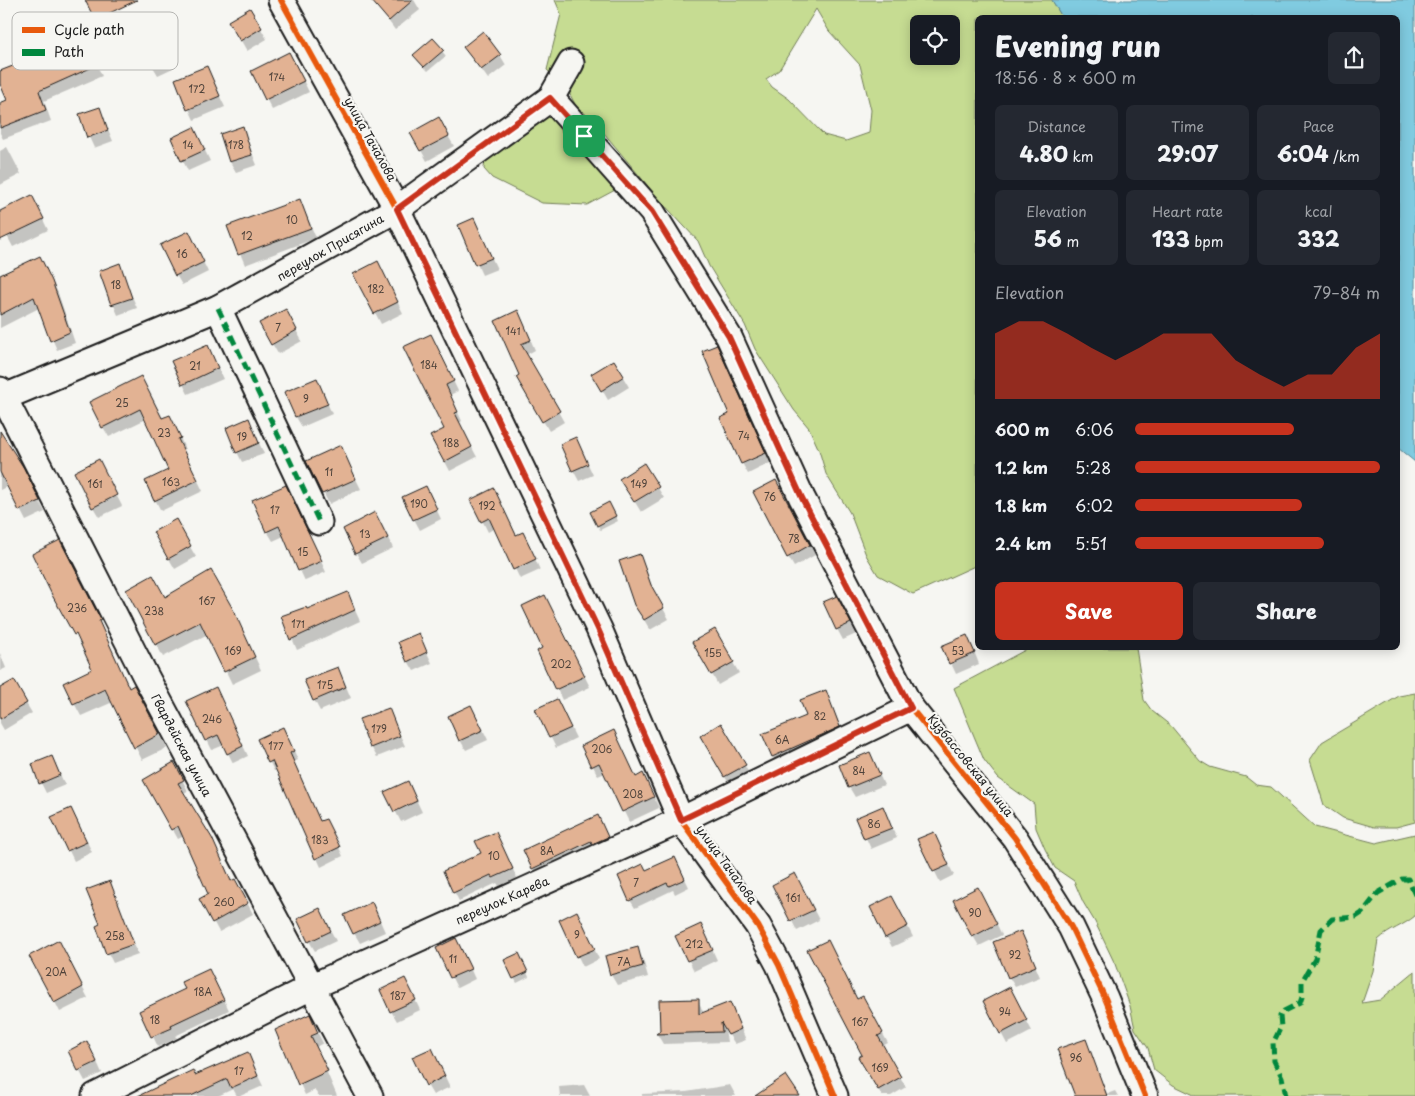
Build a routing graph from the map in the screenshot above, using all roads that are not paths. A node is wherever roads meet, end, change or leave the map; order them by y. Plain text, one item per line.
1 (281, 0) edge
2 (571, 63) dead end
3 (550, 98) junction
4 (397, 209) junction
5 (218, 308) junction
6 (1, 395) edge
7 (318, 522) dead end
8 (911, 708) junction
9 (681, 820) junction
10 (311, 986) junction
11 (96, 1096) edge
12 (370, 1096) edge
13 (835, 1096) edge
14 (1145, 1096) edge

1 - 4 street, улица Тачалова
2 - 3 street, переулок Присягина
3 - 4 street, переулок Присягина
3 - 8 street, Кузбассовская улица
4 - 5 street, переулок Присягина
4 - 9 street, улица Тачалова
5 - 6 street, переулок Присягина
5 - 7 street
6 - 10 street, Гвардейская улица
8 - 9 street, переулок Карева
8 - 14 street, Кузбассовская улица
9 - 10 street, переулок Карева
9 - 13 street, улица Тачалова
10 - 11 street, переулок Карева
10 - 12 street, Гвардейская улица

